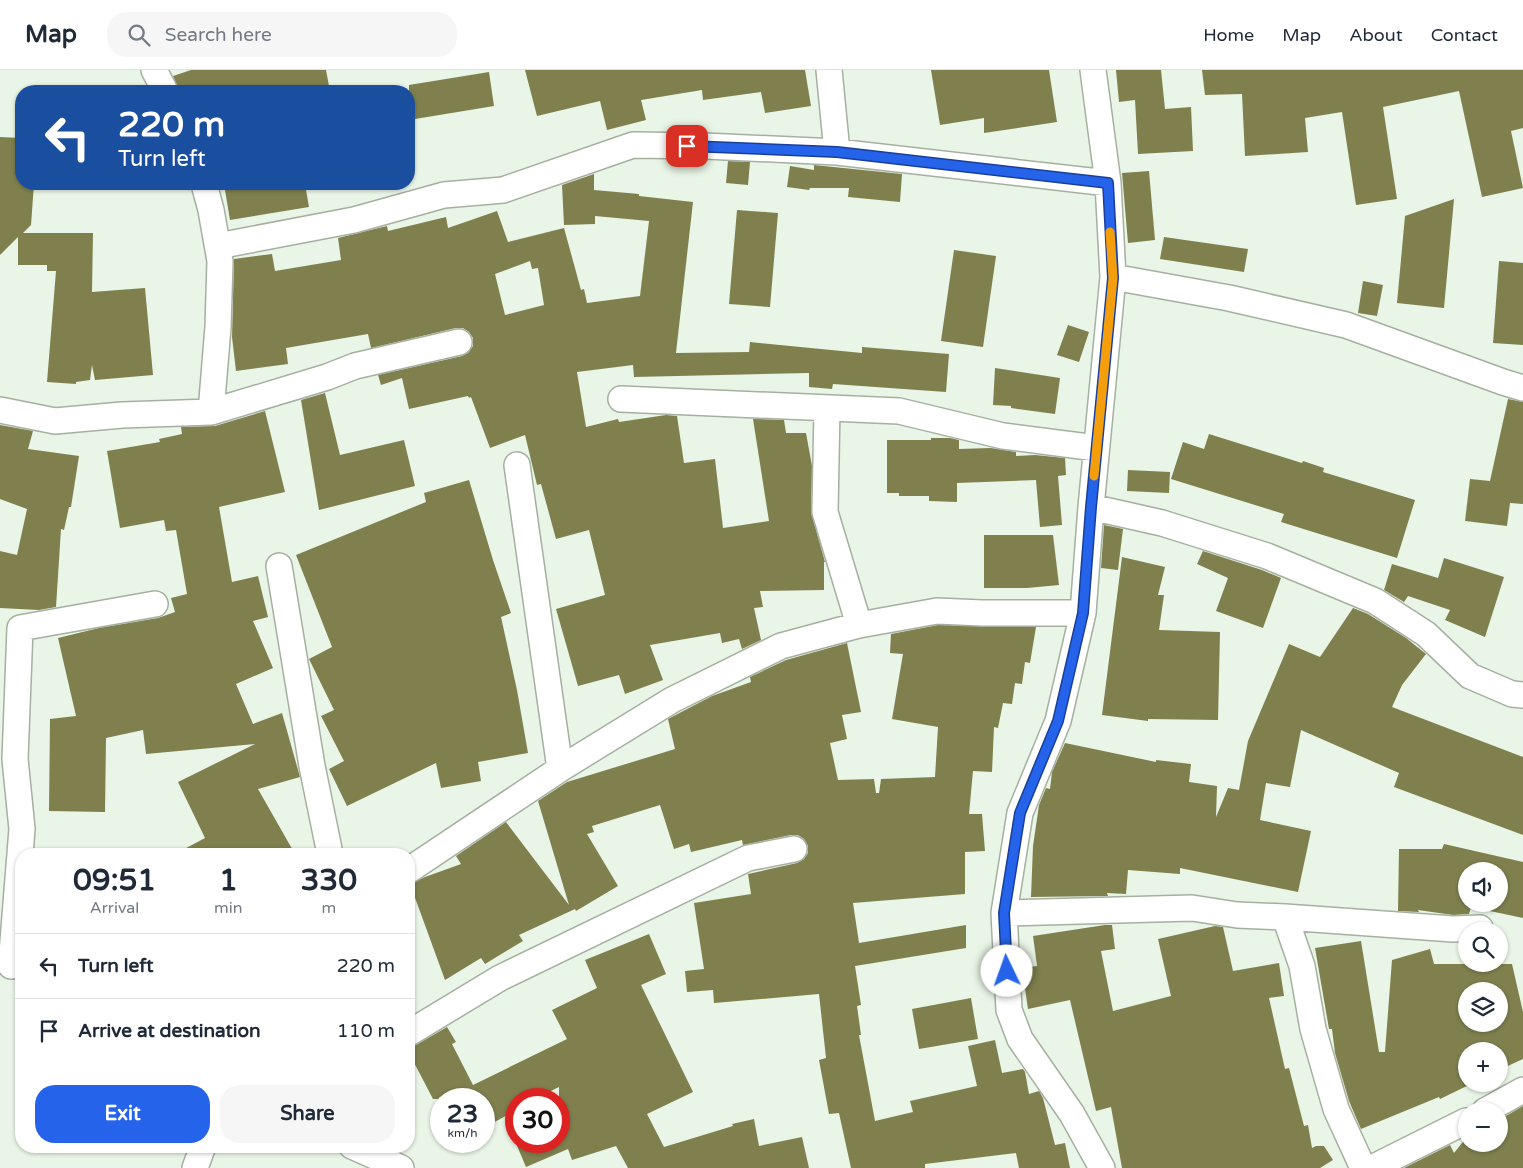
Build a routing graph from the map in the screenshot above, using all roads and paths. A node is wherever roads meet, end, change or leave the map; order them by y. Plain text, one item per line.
1 (154, 70) edge
2 (828, 70) edge
3 (1093, 70) edge
4 (162, 85) edge
5 (837, 152) junction
6 (1108, 183) junction
7 (205, 190) edge
8 (218, 246) junction
9 (1113, 278) junction
10 (459, 342) dead end
11 (1523, 388) edge
12 (621, 398) dead end
13 (827, 408) junction
14 (0, 410) edge
15 (211, 412) junction
16 (1096, 448) junction
17 (518, 465) dead end
18 (1091, 507) junction
19 (279, 566) dead end
20 (155, 604) dead end
21 (1083, 613) junction
22 (860, 625) junction
23 (1523, 695) edge
24 (560, 769) junction
25 (20, 848) edge
26 (329, 848) edge
27 (794, 849) dead end
28 (415, 866) edge
29 (1004, 913) junction
30 (15, 916) edge
31 (1284, 917) junction
32 (1458, 929) edge
33 (11, 966) edge
34 (415, 1030) edge
35 (1523, 1090) edge
36 (1501, 1102) edge
37 (1458, 1125) edge
38 (200, 1153) edge
39 (368, 1153) edge
40 (195, 1168) edge
41 (401, 1168) edge
42 (1102, 1168) edge
43 (1363, 1168) edge
44 (1372, 1168) edge

1 - 4 street
2 - 5 street
3 - 6 street
5 - 6 street
5 - 8 street
6 - 9 street
7 - 8 street
8 - 15 street
9 - 11 street
9 - 16 street
10 - 15 street
12 - 13 street
13 - 16 street
13 - 22 street
14 - 15 street
16 - 18 street
17 - 24 street
18 - 21 street
18 - 23 street
19 - 26 street
20 - 25 street
21 - 22 street
21 - 29 street
22 - 24 street
24 - 28 street
27 - 34 street
29 - 31 street
29 - 42 street
30 - 33 street
31 - 32 street
31 - 43 street
35 - 36 street
37 - 44 street
38 - 40 street
39 - 41 street

